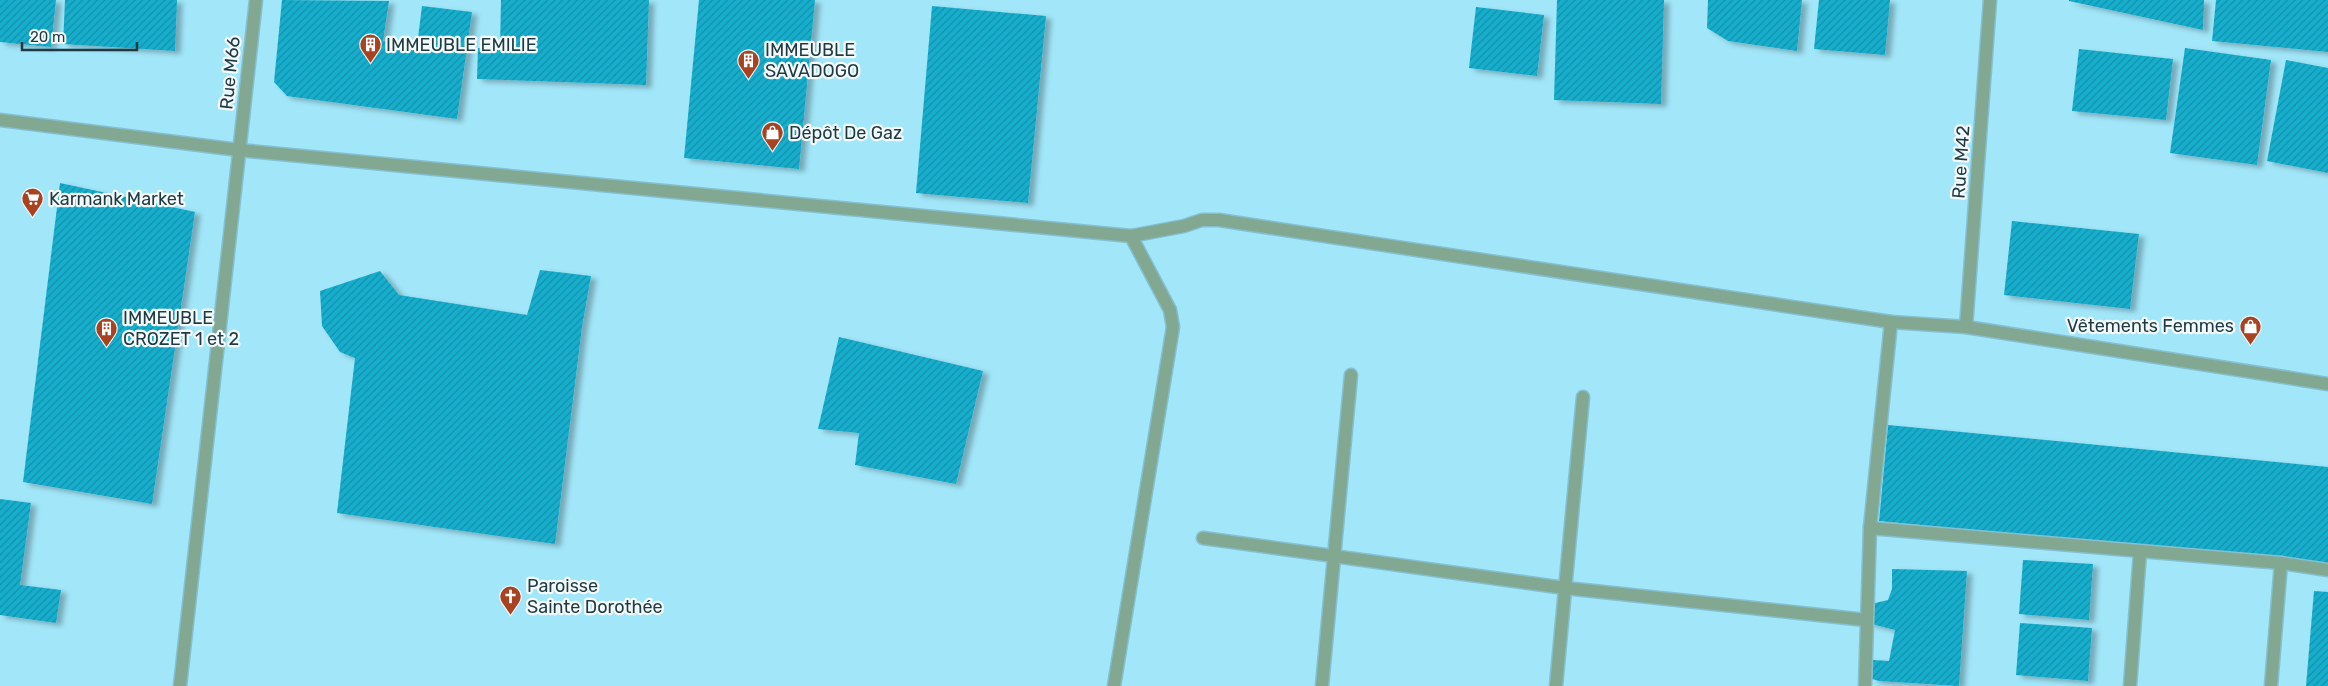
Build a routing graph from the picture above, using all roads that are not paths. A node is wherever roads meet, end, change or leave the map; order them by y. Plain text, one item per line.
1 (256, 0) edge
2 (1990, 0) edge
3 (0, 120) edge
4 (239, 150) junction
5 (1131, 236) junction
6 (1890, 322) junction
7 (1966, 327) junction
8 (1351, 375) dead end
9 (2328, 384) edge
10 (1583, 397) dead end
11 (1870, 528) junction
12 (1203, 538) dead end
13 (2140, 552) junction
14 (1334, 556) junction
15 (2281, 562) junction
16 (2328, 570) edge
17 (1565, 588) junction
18 (1866, 620) junction
19 (180, 686) edge
20 (1114, 686) edge
21 (1322, 686) edge
22 (1556, 686) edge
23 (1866, 686) edge
24 (2130, 686) edge
25 (2271, 686) edge

1 - 4 street, Rue M66
2 - 7 street, Rue M42
3 - 4 street
4 - 5 street
4 - 19 street, Rue M66
5 - 6 street
5 - 20 street
6 - 7 street
6 - 11 street
7 - 9 street
8 - 14 street
10 - 17 street
11 - 13 street
11 - 18 street
12 - 14 street
13 - 15 street
13 - 24 street
14 - 17 street
14 - 21 street
15 - 16 street
15 - 25 street
17 - 18 street
17 - 22 street
18 - 23 street

